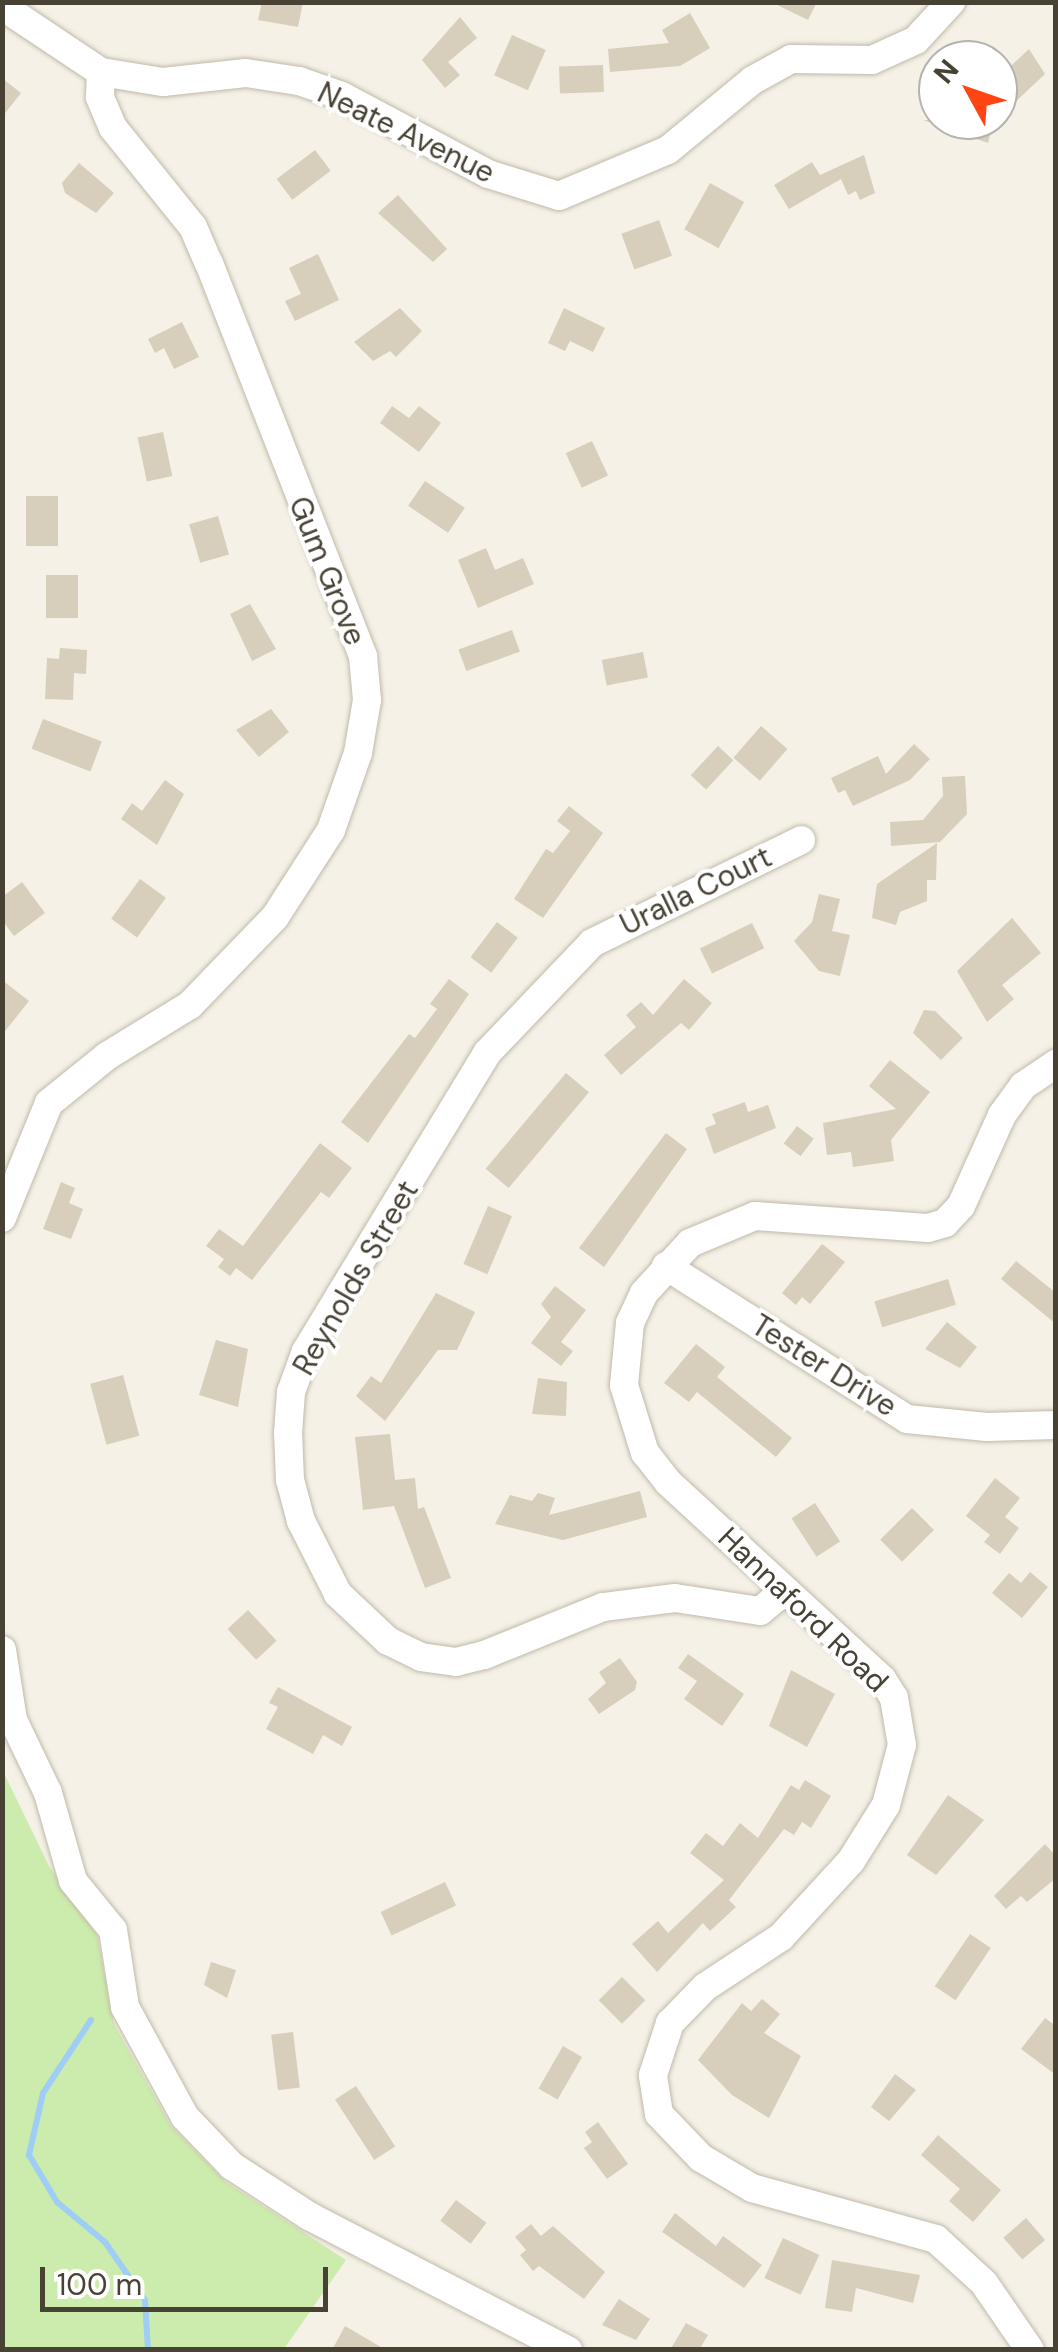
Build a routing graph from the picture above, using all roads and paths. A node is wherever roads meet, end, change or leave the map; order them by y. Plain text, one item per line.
1 (950, 2) edge
2 (2, 6) edge
3 (102, 72) junction
4 (801, 840) dead end
5 (592, 943) joint
6 (1056, 1064) edge
7 (2, 1218) edge
8 (666, 1266) junction
9 (1056, 1425) edge
10 (784, 1590) junction
11 (2, 1650) edge
12 (568, 2350) edge
13 (1030, 2350) edge

1 - 3 street, Neate Avenue
2 - 3 street
3 - 7 street, Gum Grove
4 - 5 street, Uralla Court
5 - 10 street, Reynolds Street
6 - 8 street, Hannaford Road
8 - 9 street, Tester Drive
8 - 10 street, Hannaford Road
10 - 13 street, Hannaford Road
11 - 12 street

